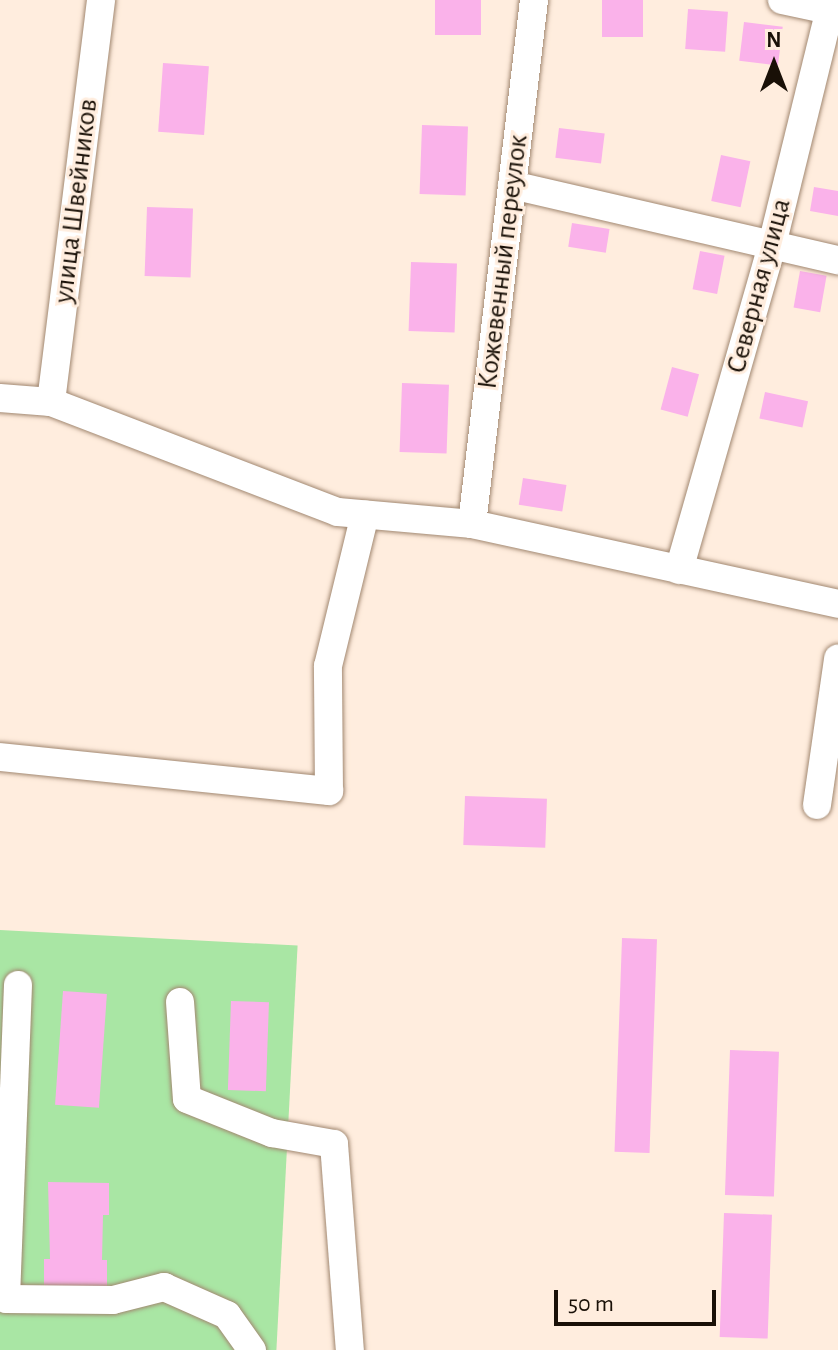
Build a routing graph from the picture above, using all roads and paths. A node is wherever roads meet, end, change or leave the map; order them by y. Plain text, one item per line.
1 (101, 0) edge
2 (534, 0) edge
3 (782, 0) edge
4 (834, 7) edge
5 (512, 185) junction
6 (772, 245) junction
7 (838, 260) edge
8 (0, 398) edge
9 (51, 402) junction
10 (365, 514) junction
11 (472, 524) junction
12 (679, 570) junction
13 (838, 604) edge
14 (838, 659) edge
15 (0, 757) edge
16 (817, 805) dead end
17 (18, 985) dead end
18 (180, 1002) dead end
19 (3, 1301) edge
20 (252, 1350) edge
21 (350, 1350) edge

1 - 9 street, улица Швейников
2 - 5 street, Кожевенный переулок
3 - 4 street
4 - 6 street, Северная улица
5 - 6 street
5 - 11 street, Кожевенный переулок
6 - 7 street
6 - 12 street, Северная улица
8 - 9 street
9 - 10 street
10 - 11 street
10 - 15 street
11 - 12 street
12 - 13 street
14 - 16 street
17 - 19 street
18 - 21 street
19 - 20 street

